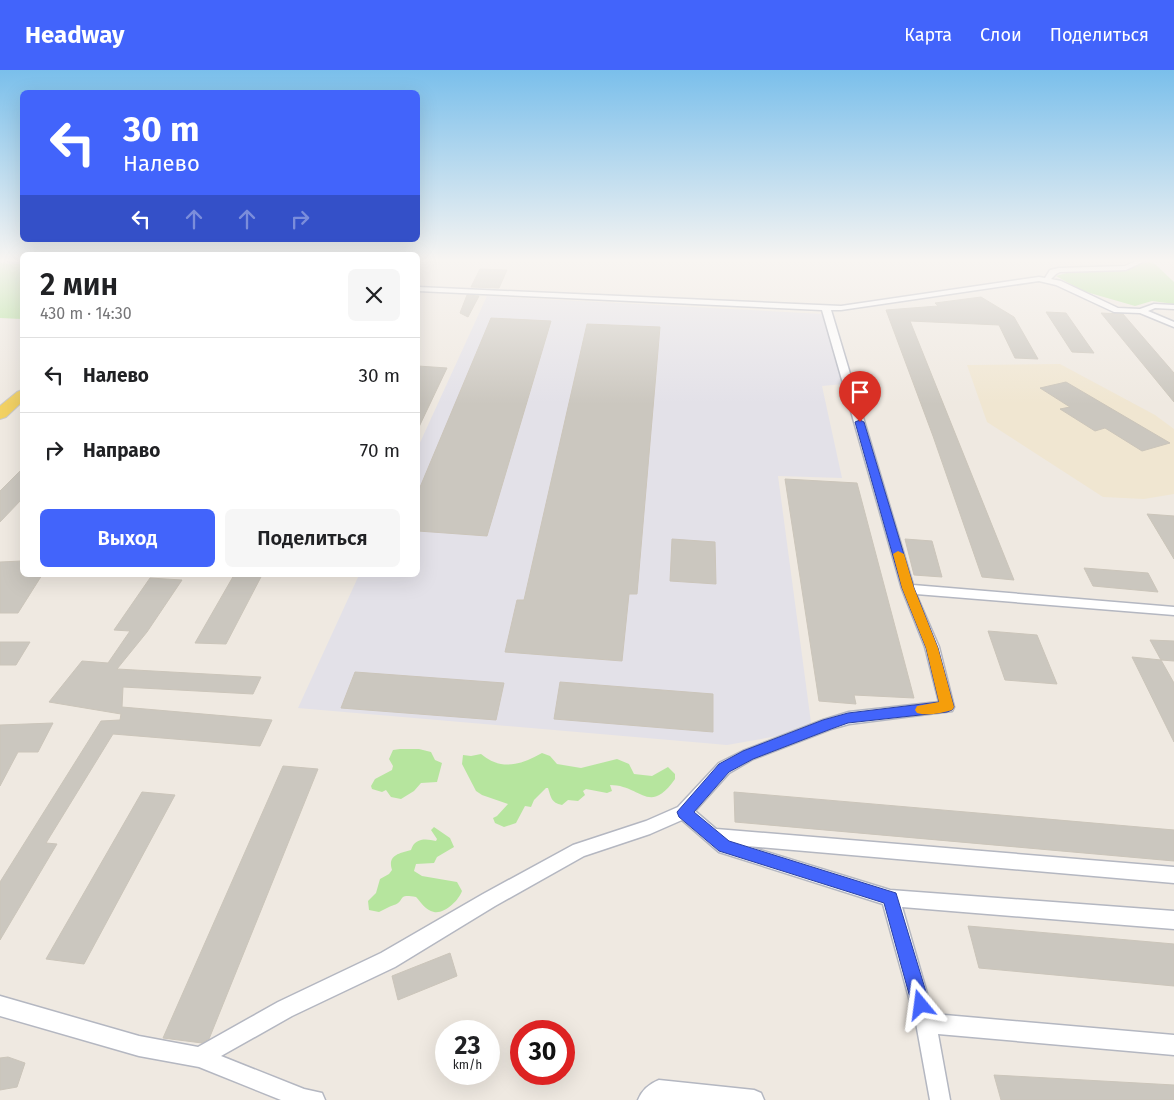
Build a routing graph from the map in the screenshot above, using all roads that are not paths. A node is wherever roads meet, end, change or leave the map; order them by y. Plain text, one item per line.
1 (826, 308) edge
2 (1112, 308) edge
3 (1147, 308) edge
4 (1141, 310) junction
5 (1174, 325) edge
6 (20, 397) edge
7 (0, 414) edge
8 (908, 588) junction
9 (1174, 611) edge
10 (684, 812) junction
11 (713, 836) junction
12 (1174, 875) edge
13 (890, 898) junction
14 (1174, 920) edge
15 (0, 1006) edge
16 (926, 1023) junction
17 (1174, 1044) edge
18 (199, 1057) junction
19 (315, 1100) edge
20 (648, 1100) edge
21 (754, 1100) edge
22 (940, 1100) edge

1 - 8 street
2 - 4 street
3 - 4 street
4 - 5 street
6 - 7 main road
8 - 9 street
8 - 10 street
10 - 11 street
10 - 18 street
11 - 12 street
11 - 13 street
13 - 14 street
13 - 16 street
15 - 18 street
16 - 17 street
16 - 22 street
18 - 19 street
20 - 21 street

